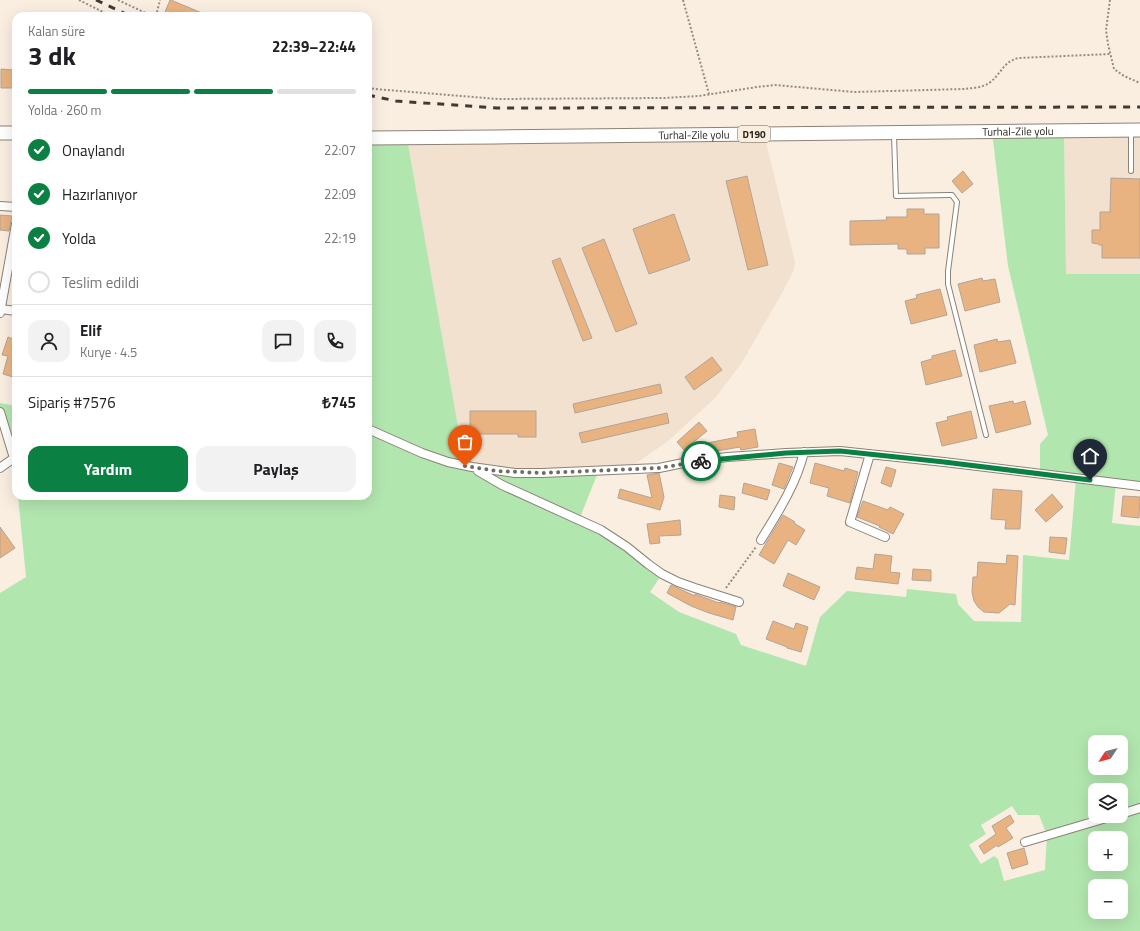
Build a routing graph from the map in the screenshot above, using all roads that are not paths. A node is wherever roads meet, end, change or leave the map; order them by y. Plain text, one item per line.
1 (1136, 130) edge
2 (0, 133) edge
3 (894, 133) junction
4 (12, 134) edge
5 (372, 138) edge
6 (1131, 172) dead end
7 (0, 206) edge
8 (12, 207) edge
9 (12, 246) edge
10 (0, 311) edge
11 (12, 311) edge
12 (0, 412) edge
13 (372, 431) edge
14 (986, 435) dead end
15 (12, 451) edge
16 (804, 452) junction
17 (870, 454) junction
18 (12, 459) edge
19 (472, 467) junction
20 (0, 468) edge
21 (1140, 486) edge
22 (886, 537) dead end
23 (761, 540) road end
24 (739, 602) dead end
25 (1140, 808) edge
26 (1128, 812) edge
27 (1089, 823) edge
28 (1025, 842) dead end

1 - 3 main road, Turhal-Zile yolu / D190
1 - 6 lane
2 - 4 main road
3 - 5 main road, Turhal-Zile yolu / D190
3 - 14 lane
7 - 8 street
9 - 10 street
10 - 11 street
12 - 15 street
13 - 19 street
16 - 17 street
16 - 19 street
16 - 23 street
17 - 21 street
17 - 22 street
18 - 20 street
19 - 24 street
25 - 26 street
27 - 28 street

